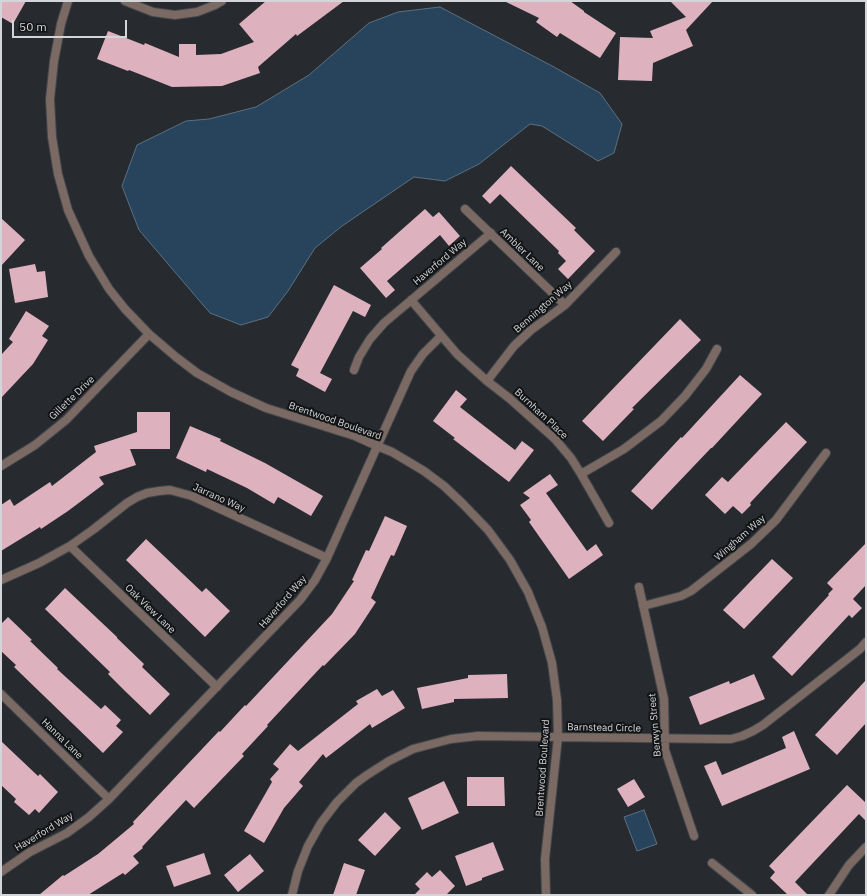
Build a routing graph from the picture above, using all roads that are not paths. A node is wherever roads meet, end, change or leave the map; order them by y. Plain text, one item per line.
1 (68, 1) edge
2 (125, 1) edge
3 (222, 1) edge
4 (466, 209) dead end
5 (490, 233) junction
6 (616, 252) dead end
7 (411, 300) junction
8 (564, 305) junction
9 (149, 334) junction
10 (441, 336) junction
11 (717, 349) dead end
12 (354, 370) dead end
13 (487, 380) junction
14 (377, 446) junction
15 (826, 453) dead end
16 (1, 466) edge
17 (581, 474) junction
18 (609, 523) dead end
19 (70, 546) junction
20 (327, 558) junction
21 (1, 580) edge
22 (639, 587) dead end
23 (643, 606) junction
24 (866, 642) edge
25 (216, 688) junction
26 (1, 694) edge
27 (558, 737) junction
28 (664, 739) junction
29 (109, 799) junction
30 (694, 836) dead end
31 (866, 848) edge
32 (712, 863) dead end
33 (1, 872) edge
34 (292, 895) edge
35 (546, 895) edge
36 (752, 895) edge
37 (829, 895) edge

1 - 9 street, Brentwood Boulevard
2 - 3 street
4 - 5 street, Ambler Lane
5 - 7 street, Haverford Way
5 - 8 street, Ambler Lane
6 - 8 street, Bennington Way
7 - 10 street, Haverford Way
7 - 12 street
8 - 13 street, Bennington Way
9 - 14 street, Brentwood Boulevard
9 - 16 street, Gillette Drive
10 - 13 street, Burnham Place
10 - 14 street, Haverford Way
11 - 17 street
13 - 17 street, Burnham Place
14 - 20 street, Haverford Way
14 - 27 street, Brentwood Boulevard
15 - 23 street, Wingham Way
17 - 18 street, Burnham Place
19 - 20 street, Jarrano Way
19 - 21 street, Jarrano Way
19 - 25 street, Oak View Lane
20 - 25 street, Haverford Way
22 - 23 street, Berwyn Street
23 - 28 street, Berwyn Street
24 - 28 street, Barnstead Circle
25 - 29 street, Haverford Way
26 - 29 street, Hanna Lane
27 - 28 street, Barnstead Circle
27 - 34 street, Barnstead Circle
27 - 35 street, Brentwood Boulevard
28 - 30 street, Berwyn Street
29 - 33 street, Haverford Way
31 - 37 street
32 - 36 street

